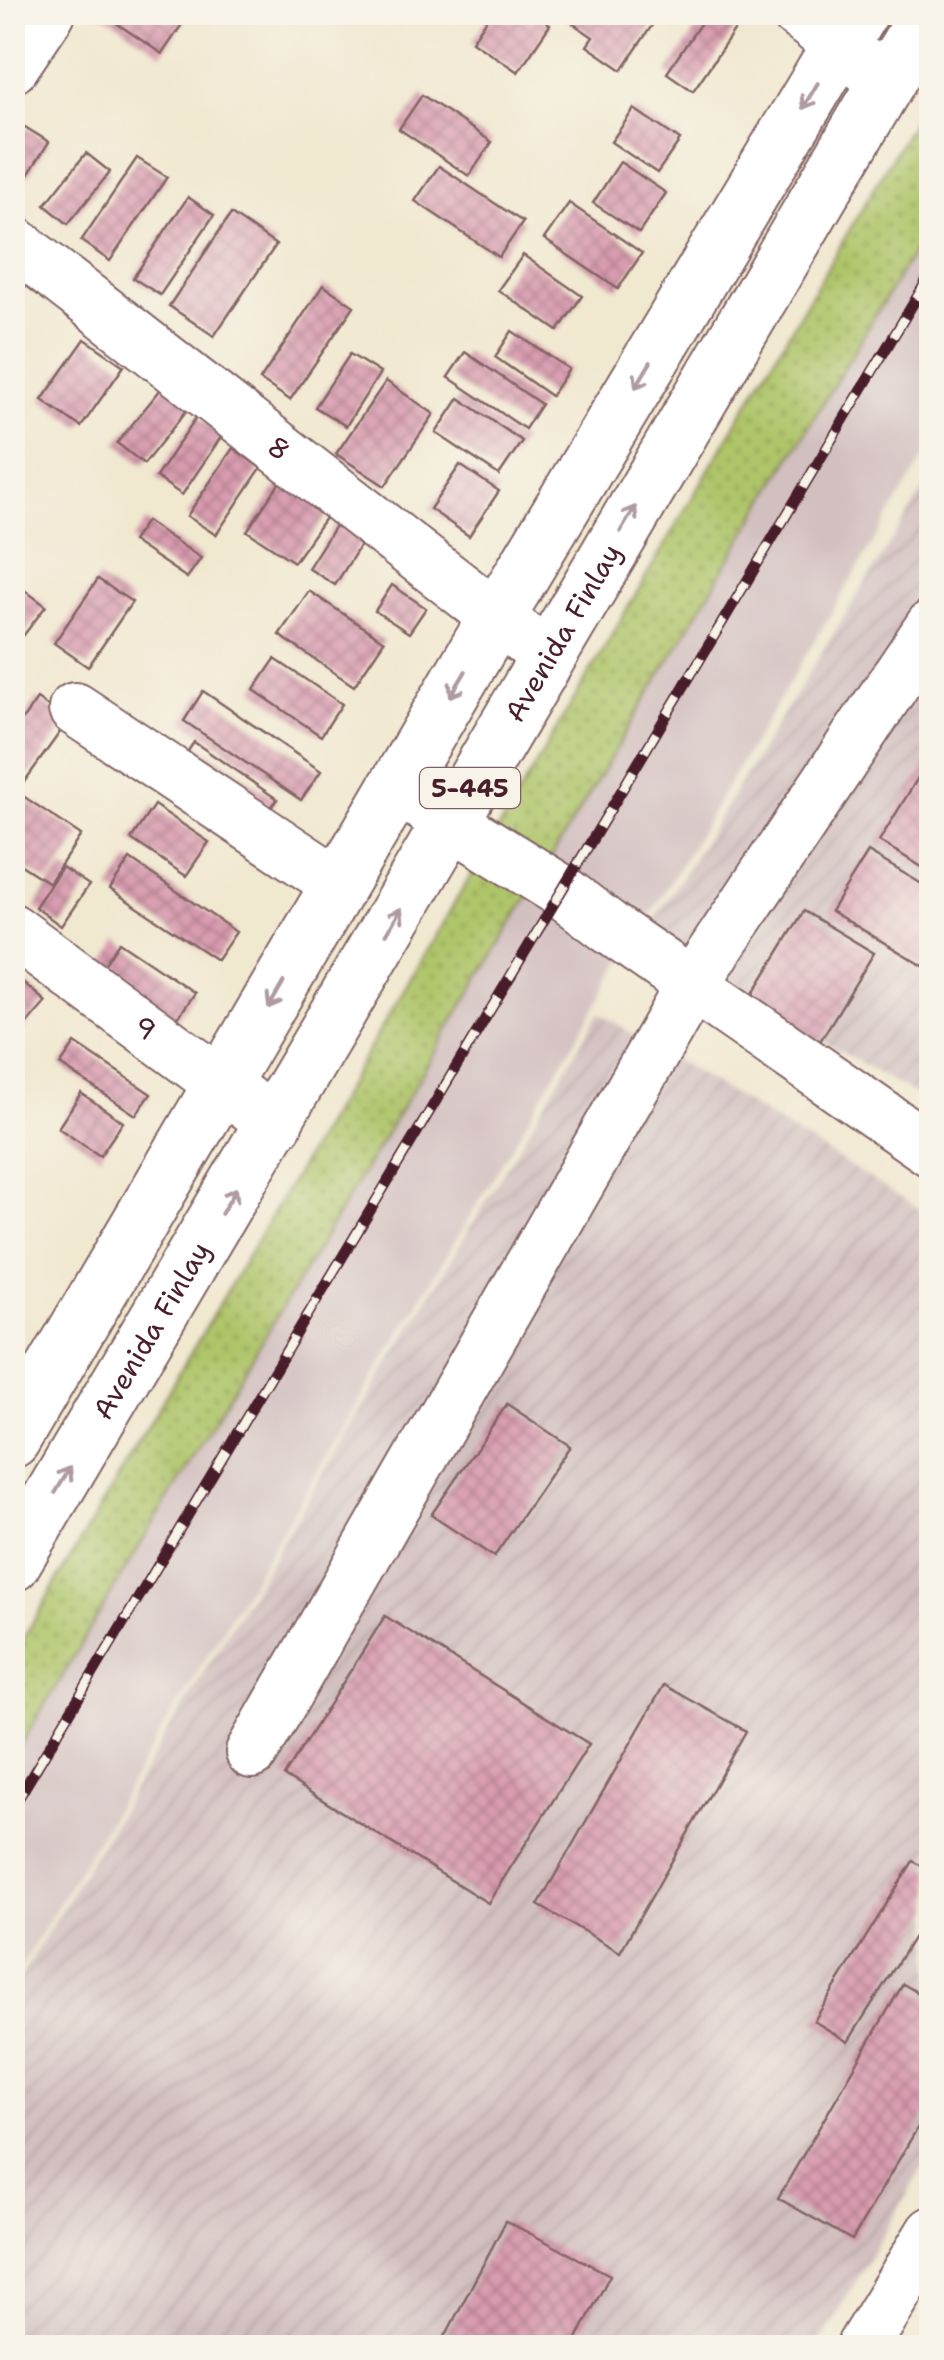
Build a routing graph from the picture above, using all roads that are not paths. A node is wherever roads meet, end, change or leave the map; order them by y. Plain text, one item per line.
1 (48, 12) edge
2 (798, 12) edge
3 (928, 12) edge
4 (850, 29) edge
5 (12, 66) edge
6 (887, 82) junction
7 (12, 240) edge
8 (496, 618) junction
9 (932, 626) edge
10 (547, 656) junction
11 (75, 709) dead end
12 (396, 788) junction
13 (451, 822) junction
14 (340, 885) junction
15 (12, 930) edge
16 (692, 984) junction
17 (224, 1086) junction
18 (276, 1124) junction
19 (932, 1151) edge
20 (12, 1440) edge
21 (12, 1564) edge
22 (252, 1752) dead end
23 (932, 2233) edge
24 (862, 2348) edge

1 - 5 street
2 - 4 street
3 - 6 highway, Avenida Finlay / 5-445
4 - 6 street
4 -> 8 highway, 5-445
10 -> 6 highway, Avenida Finlay / 5-445
7 - 8 street, 8
8 - 10 street, 8
8 -> 12 highway, 5-445
9 - 16 street
10 - 13 highway, Avenida Finlay / 5-445
11 - 14 street
12 - 13 street
12 - 14 highway, 5-445
13 - 16 street
18 -> 13 highway, Avenida Finlay / 5-445
14 -> 17 highway, 5-445
15 - 17 street, 9
16 - 19 street
16 - 22 street
17 - 18 street, 9
17 - 20 highway, 5-445
21 -> 18 highway, Avenida Finlay / 5-445
23 - 24 street

